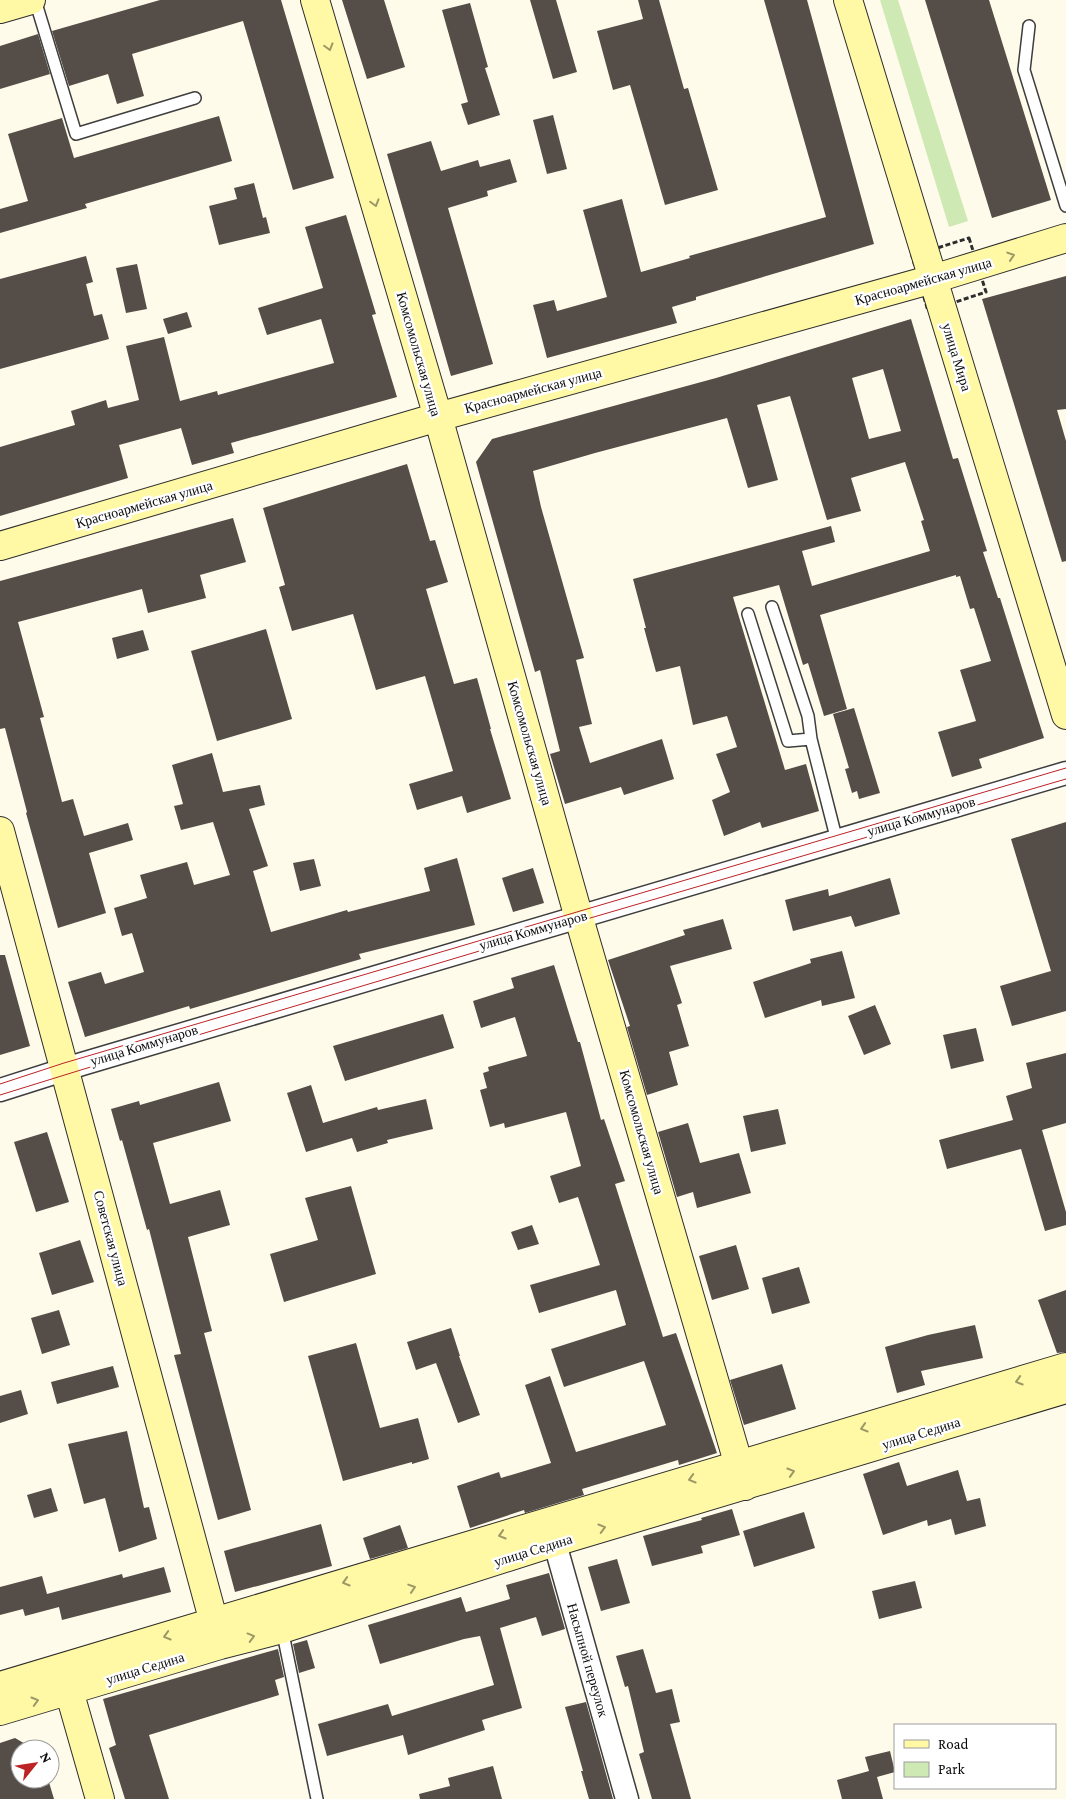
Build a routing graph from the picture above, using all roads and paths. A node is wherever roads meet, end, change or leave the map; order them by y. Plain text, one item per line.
1 (31, 0) edge
2 (35, 0) edge
3 (315, 0) edge
4 (848, 0) edge
5 (862, 0) edge
6 (0, 9) edge
7 (1029, 26) dead end
8 (195, 98) dead end
9 (1066, 206) edge
10 (1066, 238) edge
11 (940, 277) junction
12 (438, 417) junction
13 (0, 546) edge
14 (772, 607) dead end
15 (748, 614) dead end
16 (1066, 663) edge
17 (1066, 714) edge
18 (811, 740) junction
19 (1066, 773) edge
20 (0, 831) edge
21 (837, 841) junction
22 (579, 916) junction
23 (65, 1069) junction
24 (0, 1090) edge
25 (1066, 1367) edge
26 (1066, 1389) edge
27 (742, 1476) junction
28 (552, 1532) junction
29 (282, 1629) junction
30 (217, 1634) junction
31 (66, 1679) junction
32 (0, 1686) edge
33 (0, 1711) edge
34 (100, 1799) edge
35 (317, 1799) edge
36 (627, 1799) edge

1 - 6 street
2 - 8 lane
3 -> 12 street, Комсомольская улица
4 - 11 street, улица Мира
5 - 11 street, улица Мира
7 - 9 lane
11 -> 10 street, Красноармейская улица
11 - 12 street, Красноармейская улица
11 - 16 street, улица Мира
11 - 17 street, улица Мира
12 - 13 street, Красноармейская улица
12 - 22 street, Комсомольская улица
14 - 18 lane
15 - 18 lane
18 - 21 lane
19 - 21 street, улица Коммунаров
20 - 23 street, Советская улица
21 - 22 street, улица Коммунаров
22 - 23 street, улица Коммунаров
22 - 27 street, Комсомольская улица
23 - 24 street, улица Коммунаров
23 - 30 street, Советская улица
25 -> 27 street, улица Седина
27 -> 26 street, улица Седина
27 - 28 street, улица Седина
29 -> 28 street, улица Седина
28 -> 30 street, улица Седина
28 - 36 street, Насыпной переулок
30 -> 29 street, улица Седина
29 - 35 lane
30 - 31 street, улица Седина
31 - 32 street, улица Седина
33 -> 31 street, улица Седина
31 - 34 street

